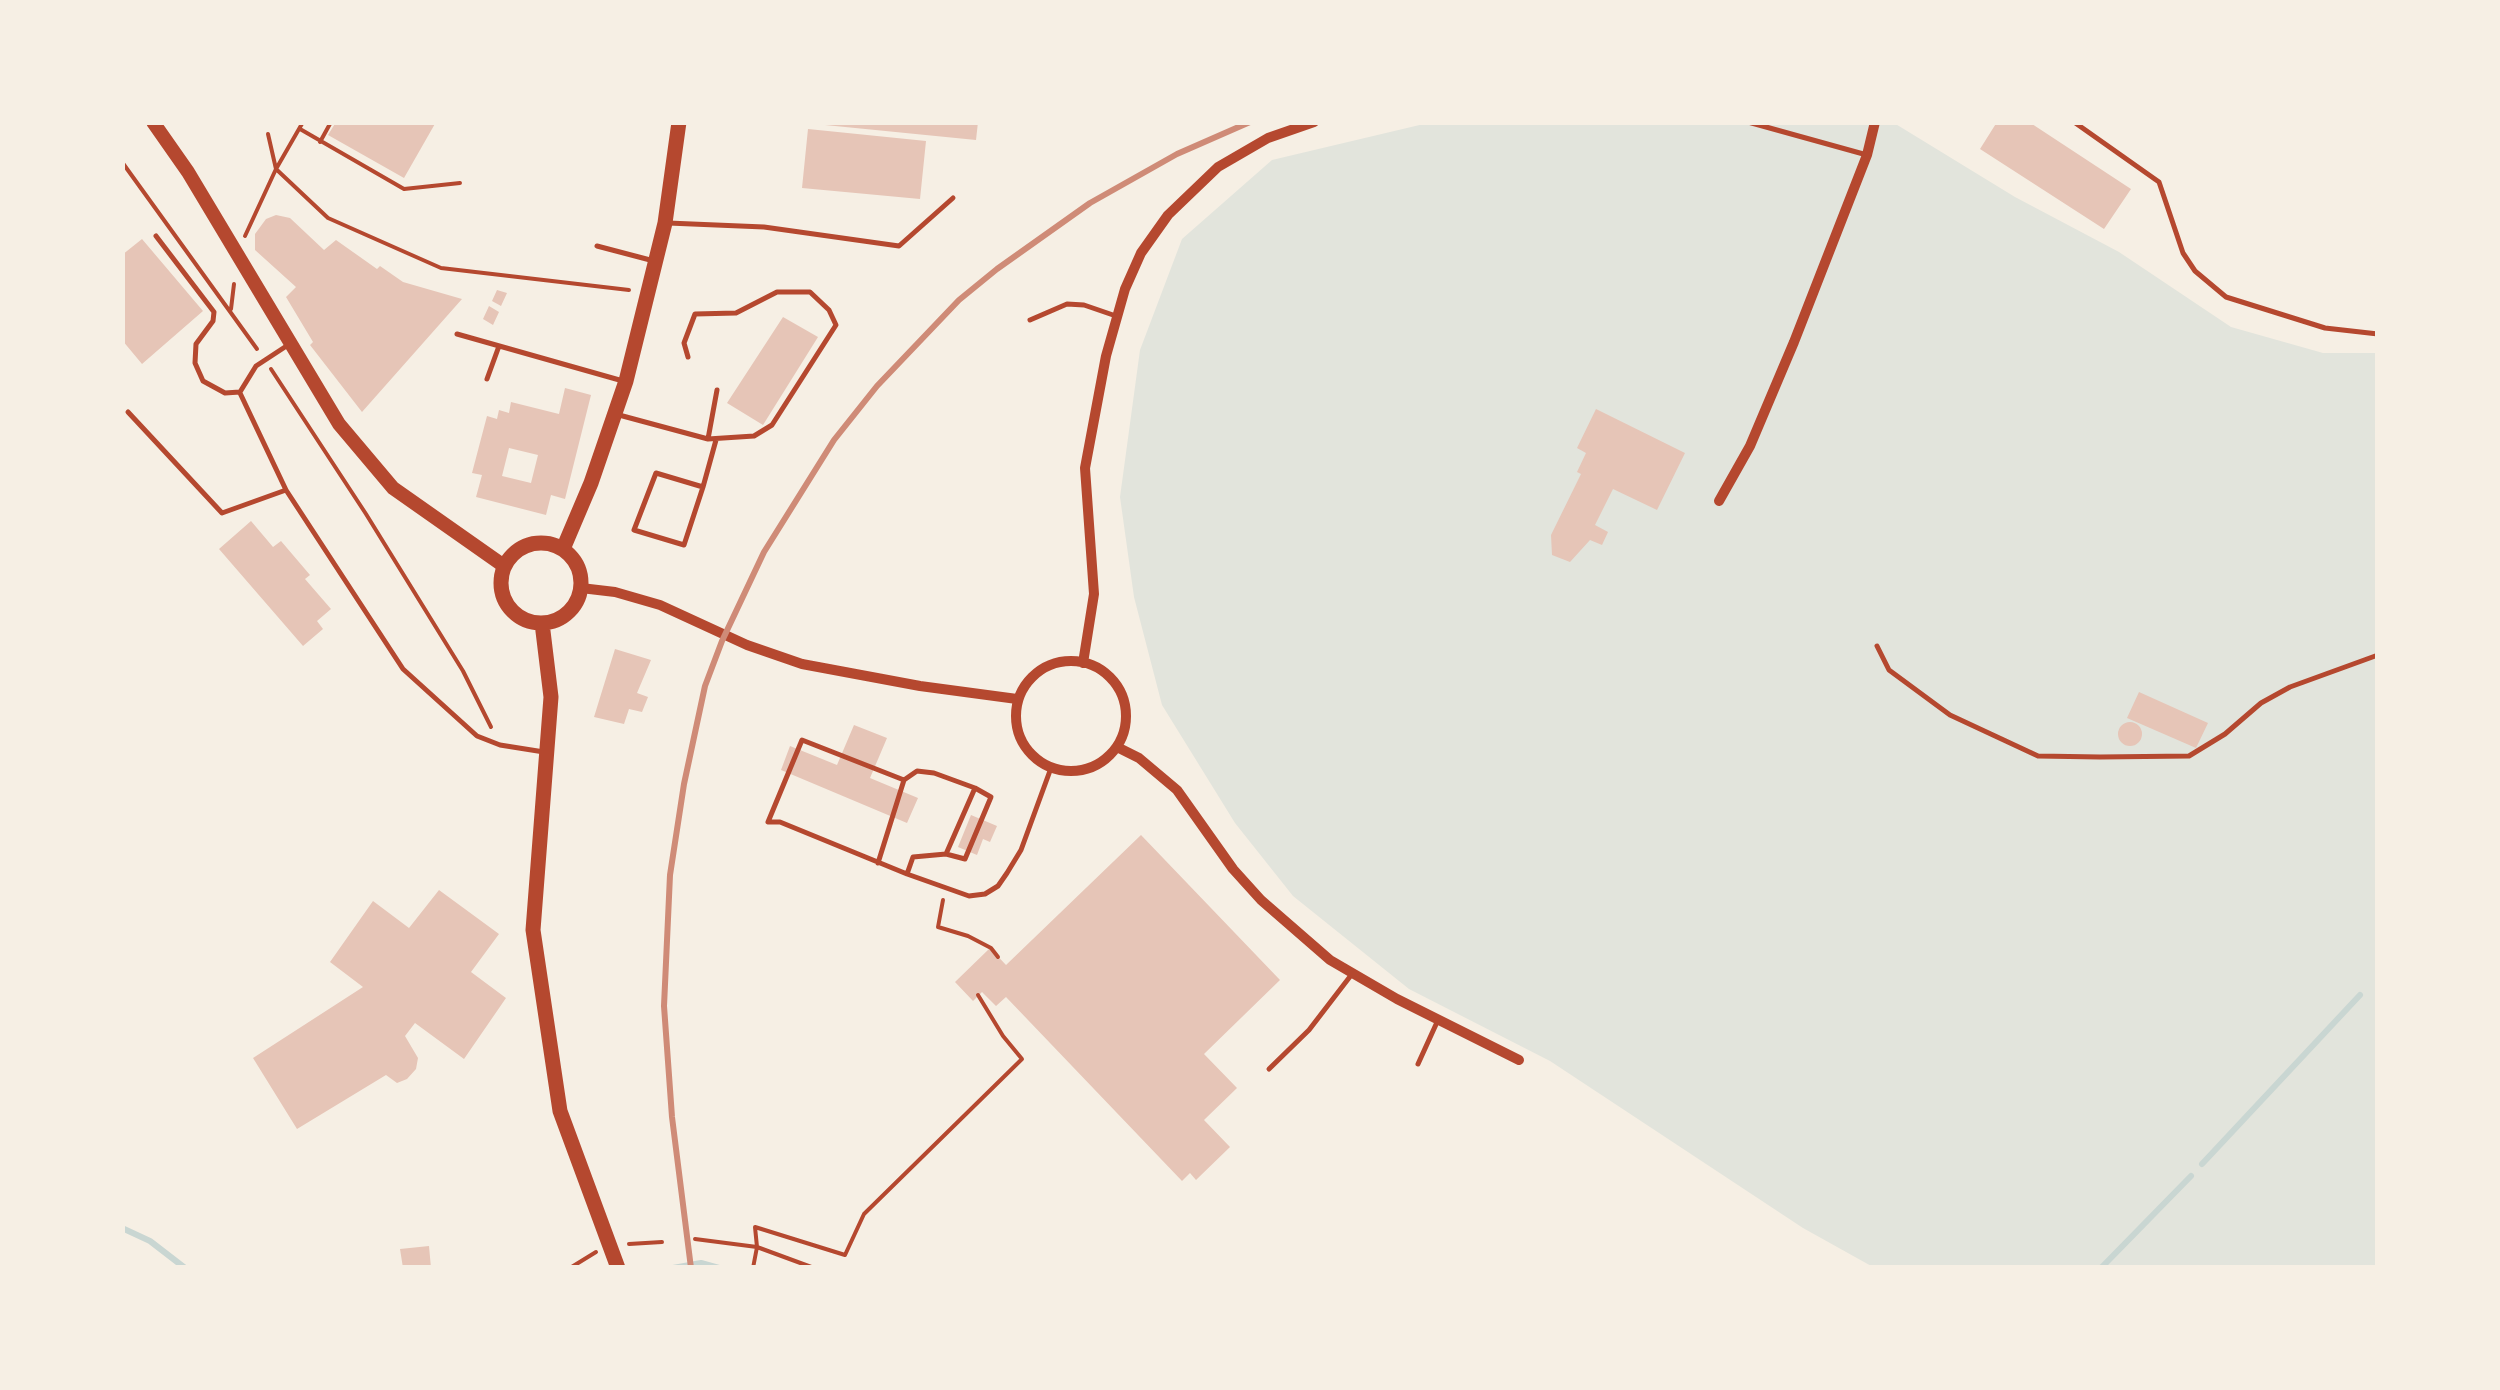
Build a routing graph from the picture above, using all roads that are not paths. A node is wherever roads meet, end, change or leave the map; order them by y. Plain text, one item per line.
1 (153, 122) edge
2 (679, 122) edge
3 (1314, 122) edge
4 (1748, 122) edge
5 (1875, 122) edge
6 (2074, 122) edge
7 (1867, 156) junction
8 (954, 198) dead end
9 (665, 223) junction
10 (156, 236) dead end
11 (597, 246) dead end
12 (656, 262) junction
13 (1116, 316) junction
14 (1030, 320) dead end
15 (457, 334) dead end
16 (2378, 334) edge
17 (290, 344) junction
18 (499, 346) junction
19 (688, 357) dead end
20 (487, 379) dead end
21 (626, 382) junction
22 (718, 390) dead end
23 (240, 392) junction
24 (128, 412) dead end
25 (616, 414) junction
26 (712, 439) junction
27 (704, 487) junction
28 (286, 490) junction
29 (1719, 502) dead end
30 (562, 549) junction
31 (504, 566) junction
32 (581, 588) junction
33 (542, 623) junction
34 (1877, 646) dead end
35 (2378, 655) edge
36 (1083, 663) junction
37 (1017, 698) junction
38 (1116, 747) junction
39 (546, 752) junction
40 (1051, 768) junction
41 (904, 780) junction
42 (975, 788) junction
43 (946, 854) junction
44 (878, 863) junction
45 (907, 874) junction
46 (1352, 974) junction
47 (1438, 1020) junction
48 (1519, 1060) dead end
49 (1418, 1064) dead end
50 (1269, 1069) dead end
51 (612, 1255) edge

1 - 17 street
2 - 9 main road
3 - 13 street
4 - 7 lane
5 - 7 street
6 - 16 lane
7 - 29 street
8 - 9 lane
9 - 12 main road
10 - 23 lane
11 - 12 lane
12 - 21 main road
13 - 14 lane
13 - 36 street
15 - 18 lane
17 - 23 lane
17 - 31 street
18 - 20 lane
18 - 21 lane
19 - 26 lane
21 - 25 main road
22 - 26 lane
23 - 28 lane
24 - 28 lane
25 - 26 lane
25 - 30 main road
26 - 27 lane
27 - 27 lane
28 - 39 lane
30 - 31 main road
30 - 32 main road
31 - 33 main road
32 - 33 main road
32 - 37 street
33 - 39 main road
34 - 35 lane
36 - 37 street
36 - 38 street
37 - 40 street
38 - 40 street
38 - 46 street
39 - 51 main road
40 - 45 lane
41 - 42 lane
41 - 44 lane
41 - 44 lane
42 - 43 lane
42 - 43 lane
43 - 45 lane
44 - 45 lane
46 - 47 street
46 - 50 lane
47 - 48 street
47 - 49 lane

